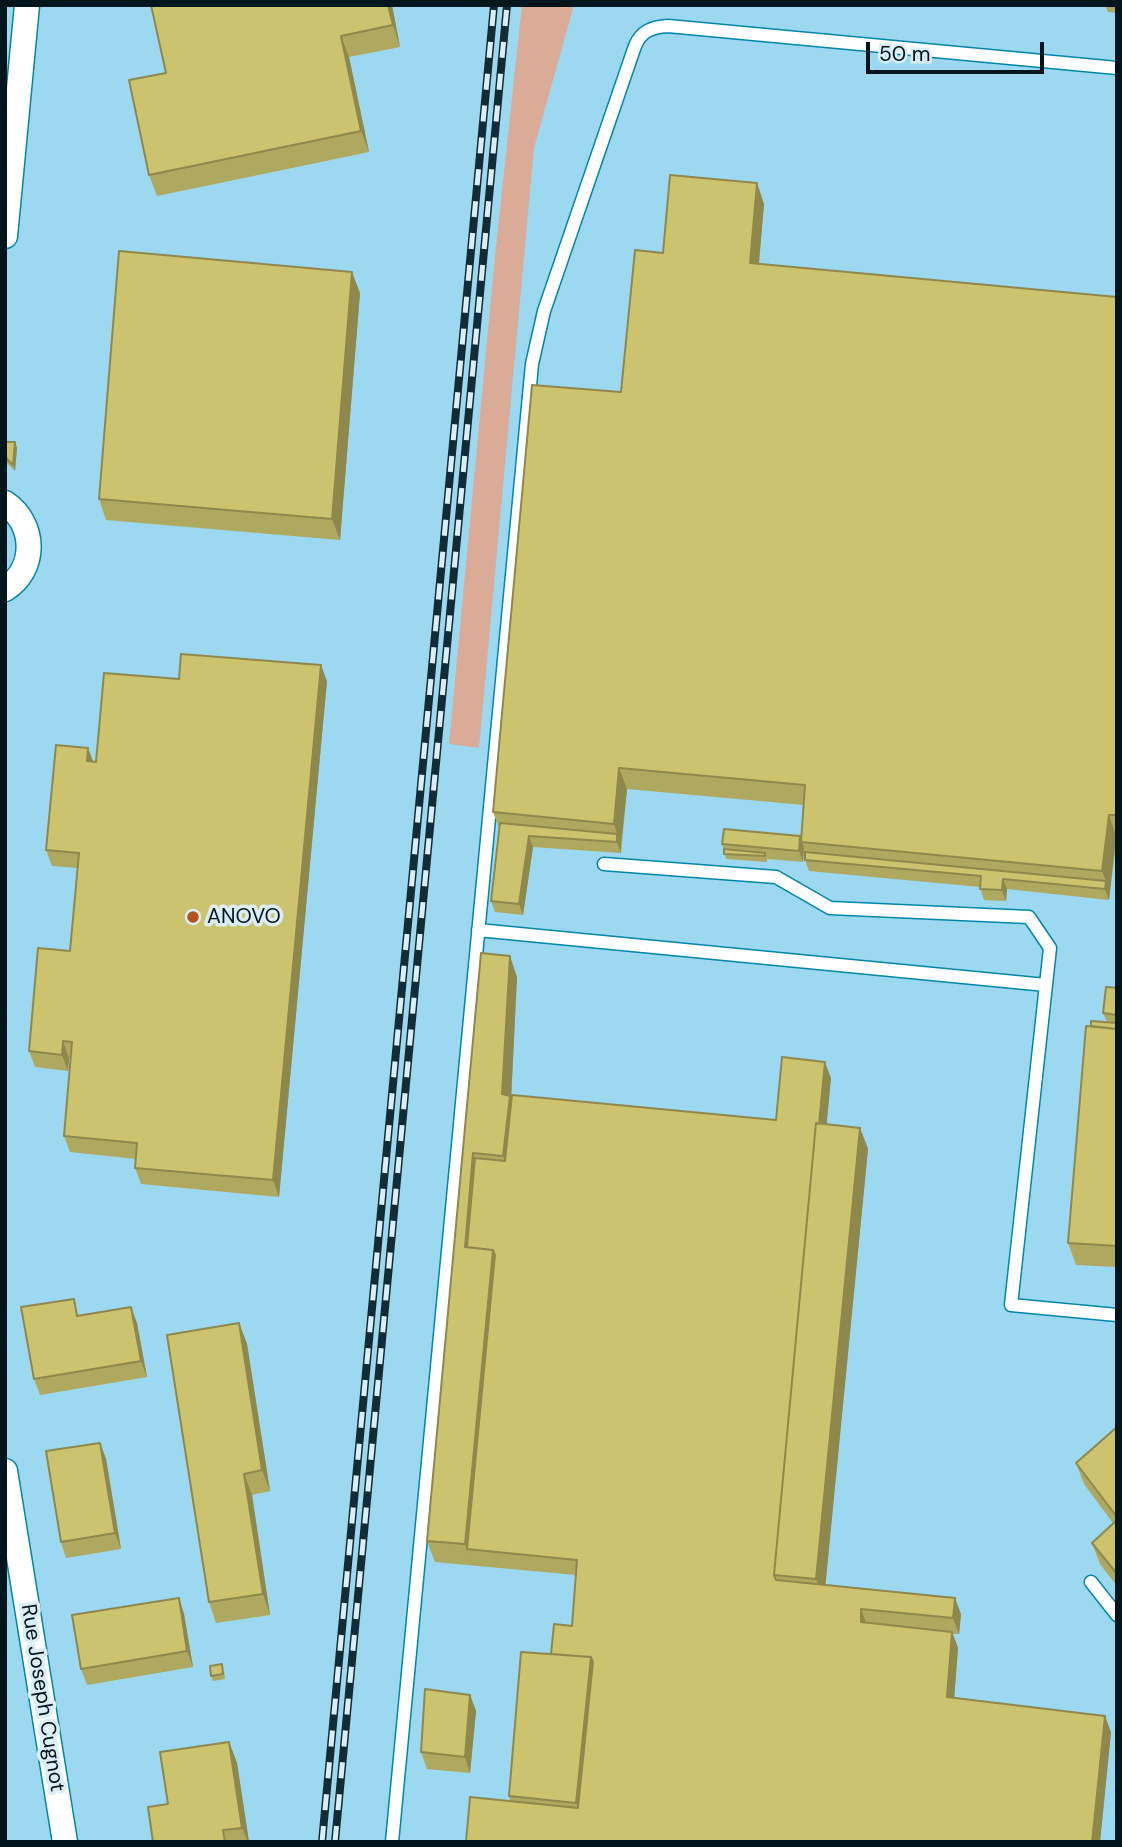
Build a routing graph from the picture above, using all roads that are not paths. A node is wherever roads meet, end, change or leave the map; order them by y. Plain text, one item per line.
1 (27, 5) edge
2 (1117, 68) edge
3 (5, 236) edge
4 (5, 503) edge
5 (5, 589) edge
6 (604, 864) dead end
7 (478, 930) junction
8 (1046, 985) junction
9 (1117, 1315) edge
10 (5, 1471) edge
11 (1091, 1582) dead end
12 (1117, 1615) edge
13 (65, 1842) edge
14 (392, 1842) edge

1 - 3 street
2 - 7 lane
4 - 5 street
6 - 8 lane
7 - 8 lane
7 - 14 lane
8 - 9 lane
10 - 13 street, Rue Joseph Cugnot
11 - 12 lane

